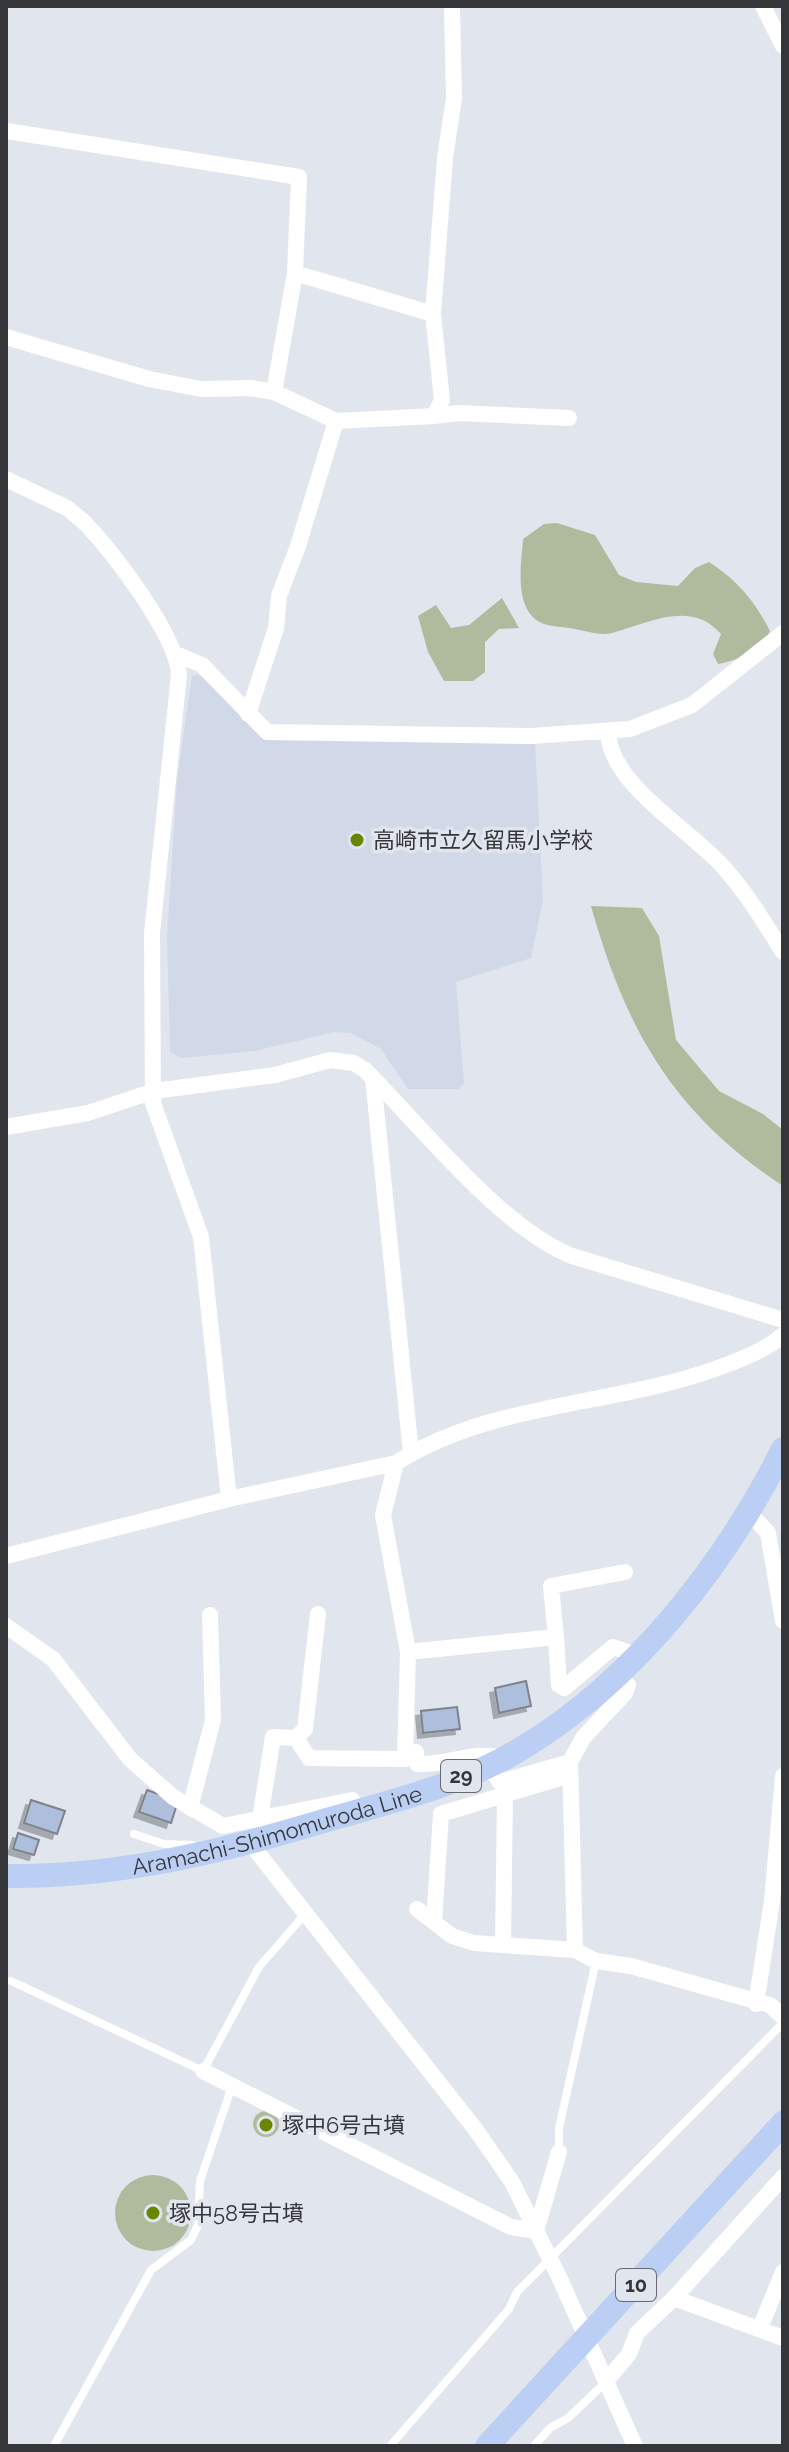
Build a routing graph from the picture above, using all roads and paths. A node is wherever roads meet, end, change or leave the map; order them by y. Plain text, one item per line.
1 (452, 6) edge
2 (763, 6) edge
3 (783, 46) edge
4 (6, 123) edge
5 (7, 131) edge
6 (6, 138) edge
7 (295, 273) junction
8 (433, 314) junction
9 (6, 337) edge
10 (274, 392) junction
11 (434, 416) junction
12 (569, 418) dead end
13 (336, 421) junction
14 (6, 479) edge
15 (783, 633) edge
16 (176, 654) junction
17 (248, 714) junction
18 (608, 732) junction
19 (783, 952) edge
20 (373, 1078) junction
21 (154, 1091) junction
22 (6, 1127) edge
23 (783, 1320) edge
24 (783, 1335) edge
25 (783, 1449) edge
26 (411, 1453) junction
27 (396, 1463) junction
28 (773, 1483) edge
29 (229, 1499) junction
30 (748, 1511) junction
31 (6, 1556) edge
32 (625, 1572) dead end
33 (318, 1614) dead end
34 (210, 1615) dead end
35 (783, 1621) edge
36 (6, 1626) edge
37 (556, 1637) junction
38 (408, 1652) junction
39 (636, 1655) junction
40 (617, 1673) junction
41 (296, 1738) junction
42 (416, 1752) dead end
43 (495, 1762) junction
44 (570, 1769) junction
45 (783, 1776) edge
46 (505, 1795) junction
47 (190, 1808) junction
48 (359, 1810) junction
49 (260, 1819) junction
50 (134, 1834) dead end
51 (250, 1843) junction
52 (205, 1854) junction
53 (6, 1876) edge
54 (417, 1909) dead end
55 (305, 1913) junction
56 (434, 1922) junction
57 (503, 1944) junction
58 (575, 1950) junction
59 (596, 1961) junction
60 (11, 1981) dead end
61 (756, 2004) junction
62 (783, 2020) edge
63 (203, 2071) junction
64 (232, 2086) junction
65 (783, 2123) edge
66 (559, 2152) joint
67 (783, 2177) edge
68 (536, 2231) junction
69 (551, 2261) junction
70 (783, 2272) edge
71 (674, 2298) junction
72 (760, 2328) junction
73 (783, 2338) edge
74 (603, 2374) junction
75 (54, 2446) edge
76 (390, 2446) edge
77 (487, 2446) edge
78 (534, 2446) edge
79 (635, 2446) edge

1 - 8 street
2 - 3 street
4 - 5 street
5 - 6 street
5 - 7 street
7 - 8 street
7 - 10 street
8 - 11 street
9 - 10 street
10 - 13 street
11 - 12 street
11 - 13 street
13 - 17 street
14 - 16 street
15 - 18 street
16 - 17 street
16 - 21 street
17 - 18 street
18 - 19 street
20 - 21 street
20 - 23 street
20 - 26 street
21 - 22 street
21 - 29 street
24 - 26 street
25 - 28 main road, Aramachi-Shimomuroda Line / 29
26 - 27 street
27 - 29 street
27 - 38 street
28 - 30 main road, Aramachi-Shimomuroda Line / 29
29 - 31 street
30 - 35 street
30 - 39 main road, Aramachi-Shimomuroda Line / 29
32 - 37 street
33 - 41 street
34 - 47 street
36 - 47 street
37 - 38 street
37 - 39 street
38 - 41 street
39 - 40 main road, Aramachi-Shimomuroda Line / 29
40 - 43 main road, Aramachi-Shimomuroda Line / 29
40 - 44 street
41 - 49 street
42 - 43 street
43 - 44 street
43 - 48 main road, Aramachi-Shimomuroda Line / 29
44 - 46 street
44 - 58 street
45 - 61 street
46 - 56 street
46 - 57 street
47 - 49 street
48 - 49 street
48 - 51 main road, Aramachi-Shimomuroda Line / 29
50 - 52 lane
51 - 52 main road, Aramachi-Shimomuroda Line / 29
51 - 55 street
52 - 53 main road, Aramachi-Shimomuroda Line / 29
54 - 56 street
55 - 63 lane
55 - 68 street
56 - 57 street
57 - 58 street
58 - 59 street
59 - 61 street
59 - 66 lane
60 - 63 lane
61 - 62 street
62 - 69 lane
63 - 64 street
64 - 68 street
64 - 75 lane
65 - 77 main road, 10
66 - 68 street
67 - 71 street
68 - 69 street
69 - 74 street
69 - 76 lane
70 - 72 street
71 - 72 street
71 - 74 street
72 - 73 street
74 - 78 lane
74 - 79 street

